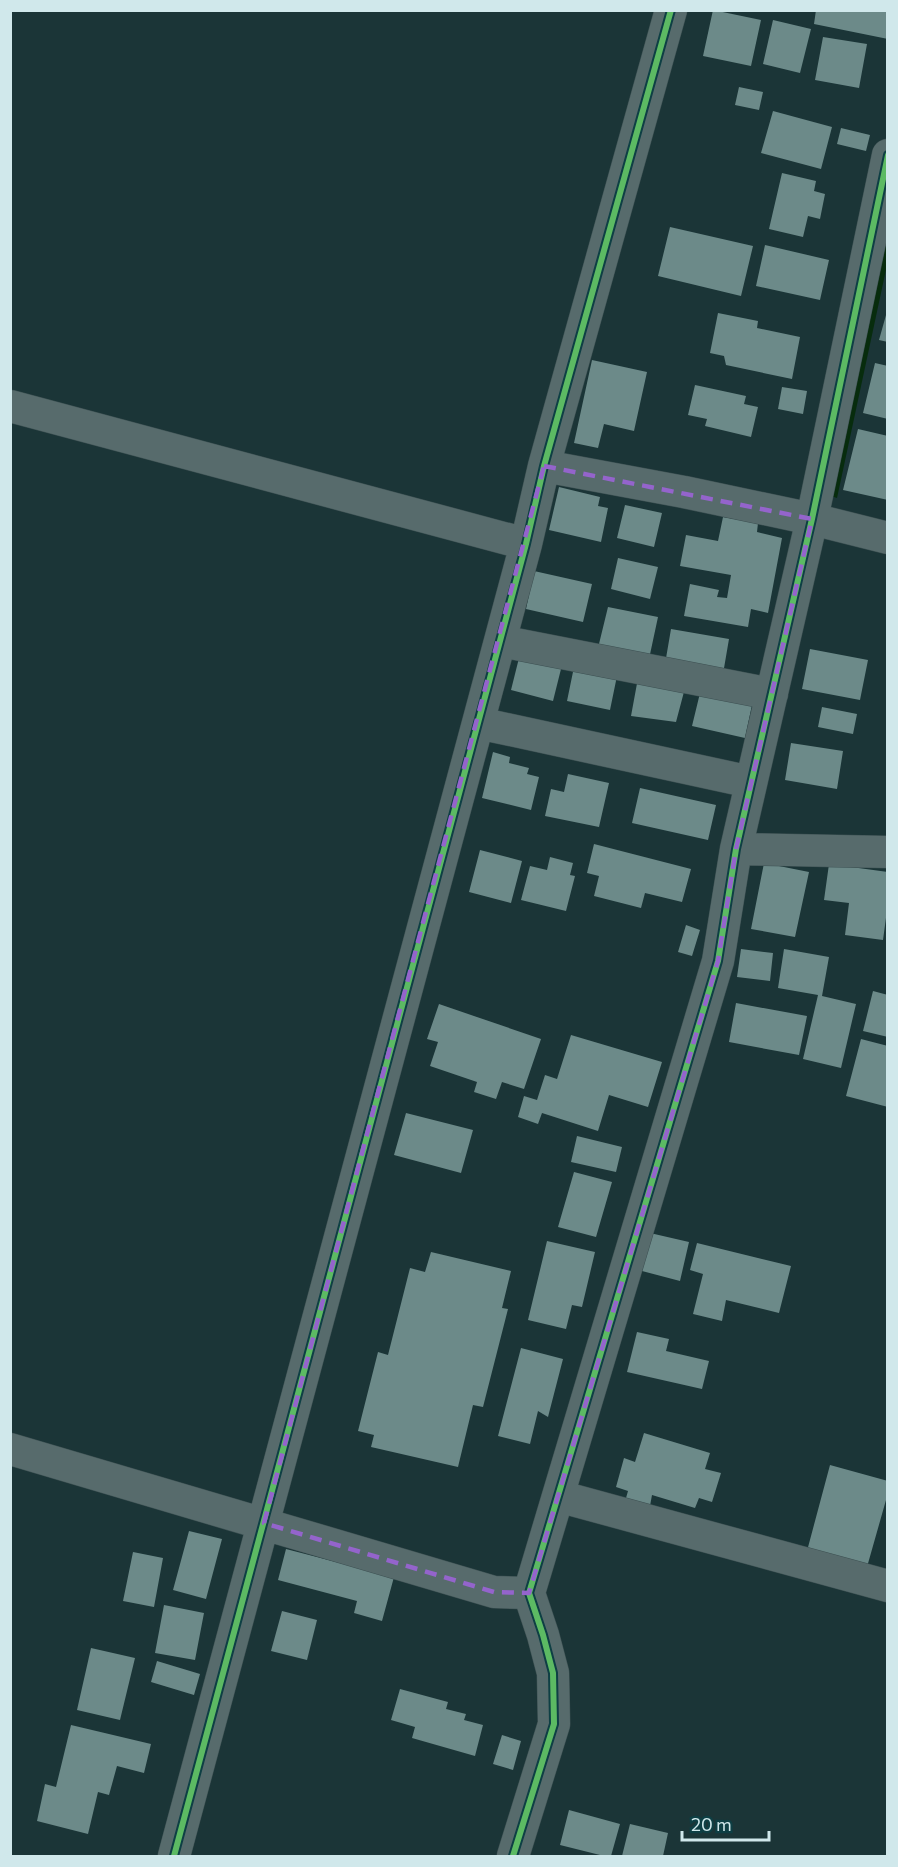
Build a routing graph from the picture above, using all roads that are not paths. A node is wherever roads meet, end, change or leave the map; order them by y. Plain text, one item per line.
1 (671, 10) edge
2 (888, 155) edge
3 (10, 406) edge
4 (544, 466) junction
5 (812, 519) junction
6 (888, 538) edge
7 (526, 544) junction
8 (500, 641) junction
9 (772, 694) junction
10 (478, 723) junction
11 (752, 782) junction
12 (736, 849) junction
13 (888, 852) edge
14 (10, 1449) edge
15 (558, 1496) junction
16 (264, 1523) junction
17 (888, 1586) edge
18 (529, 1593) junction
19 (174, 1857) edge
20 (513, 1857) edge

1 - 4 street
2 - 5 street
3 - 7 street
4 - 5 street
4 - 7 street
5 - 6 street
5 - 9 street
7 - 8 street
8 - 9 street
8 - 10 street
9 - 11 street
10 - 11 street
10 - 16 street
11 - 12 street
12 - 13 street
12 - 15 street
14 - 16 street
15 - 17 street
15 - 18 street
16 - 18 street
16 - 19 street
18 - 20 street

